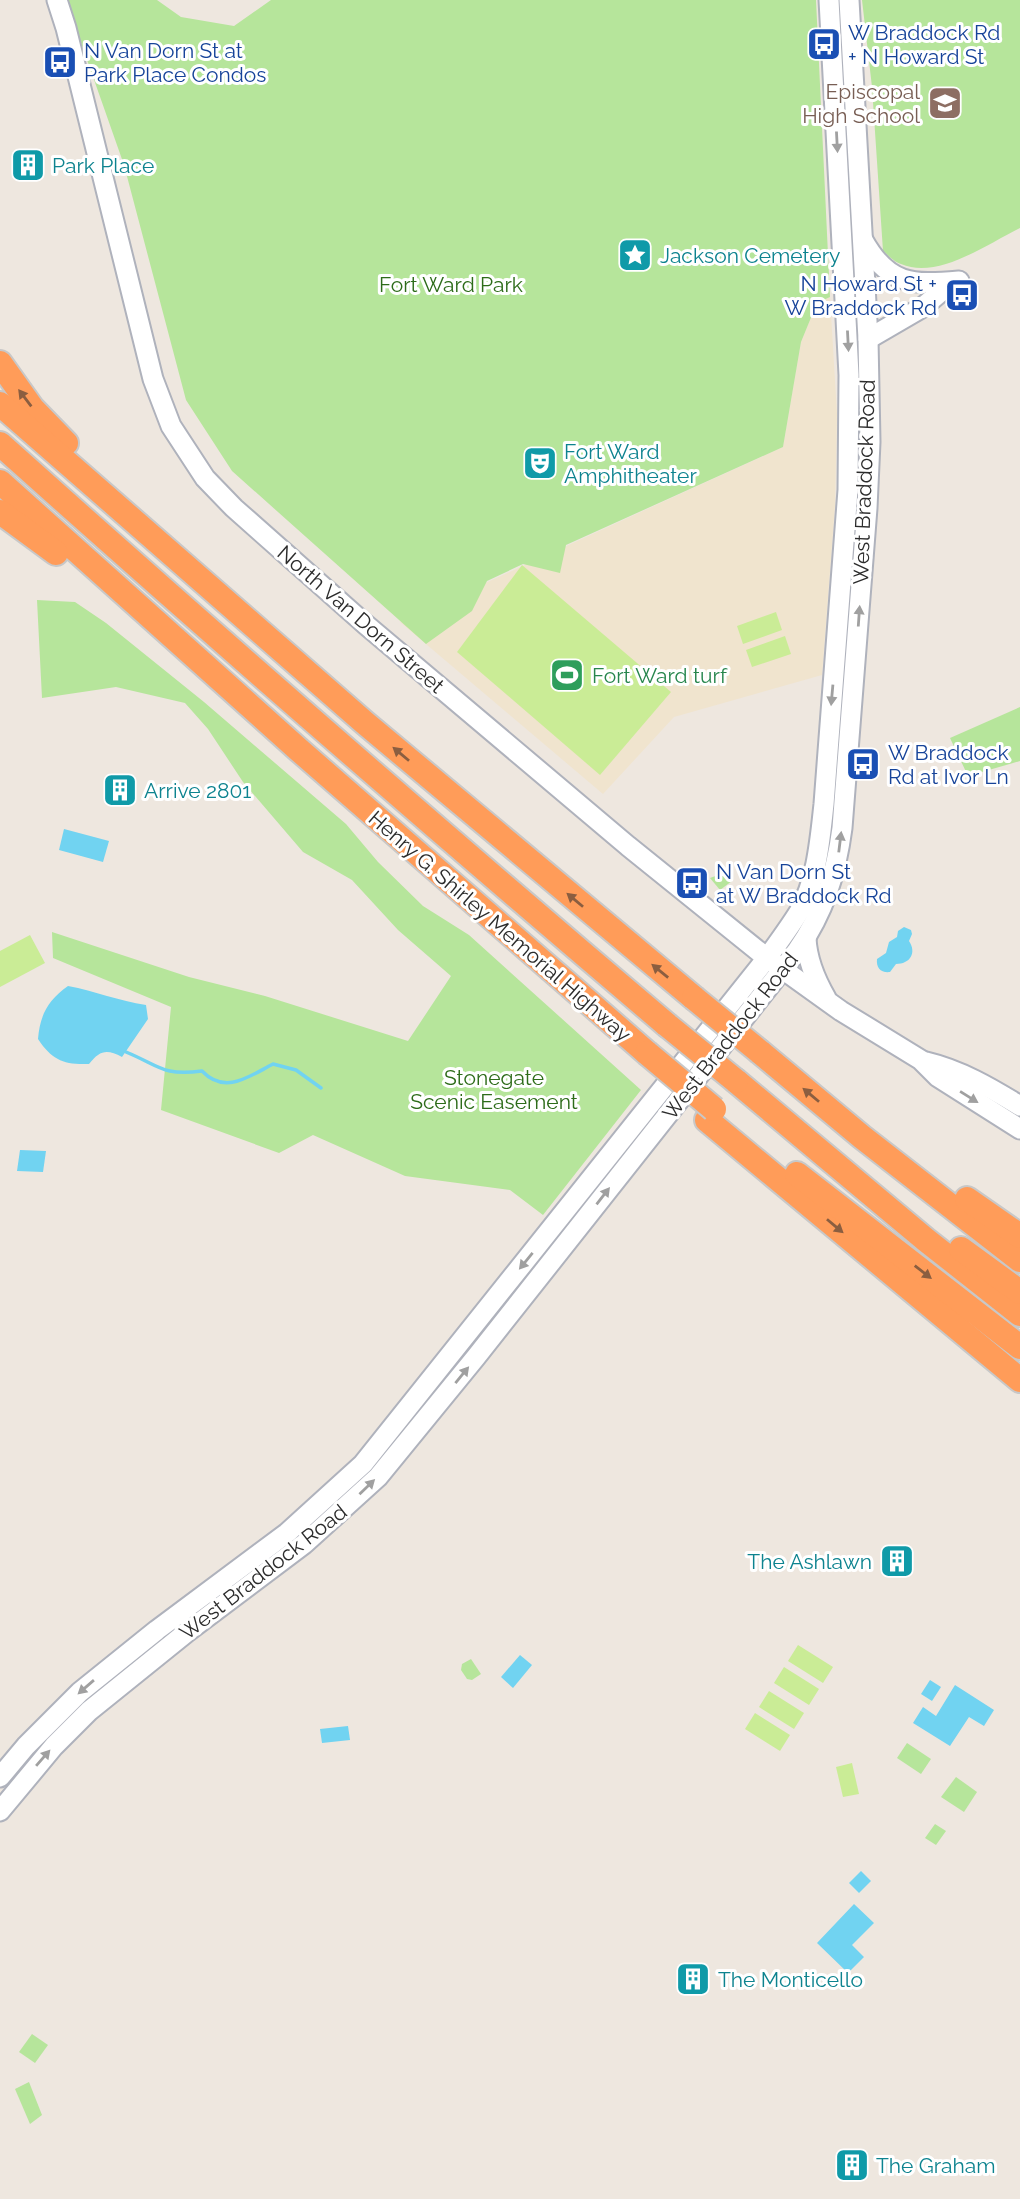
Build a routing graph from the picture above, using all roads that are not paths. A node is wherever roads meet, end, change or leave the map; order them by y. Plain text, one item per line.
1 (57, 0) edge
2 (829, 0) edge
3 (849, 0) edge
4 (862, 239) junction
5 (868, 339) junction
6 (0, 363) edge
7 (0, 404) edge
8 (0, 444) edge
9 (0, 482) edge
10 (0, 512) edge
11 (247, 620) junction
12 (299, 750) junction
13 (806, 938) junction
14 (775, 964) junction
15 (828, 1002) junction
16 (922, 1060) junction
17 (1020, 1106) edge
18 (710, 1114) junction
19 (786, 1123) junction
20 (1020, 1129) edge
21 (862, 1137) junction
22 (1020, 1236) edge
23 (1020, 1260) edge
24 (1020, 1292) edge
25 (1020, 1314) edge
26 (1020, 1347) edge
27 (1020, 1380) edge
28 (0, 1777) edge
29 (0, 1811) edge

1 - 14 main road, North Van Dorn Street
2 -> 14 main road, West Braddock Road
3 - 4 main road, West Braddock Road
4 - 5 main road, West Braddock Road
4 - 5 main road
13 -> 5 main road, West Braddock Road
11 -> 6 highway
7 - 11 highway
8 - 19 highway, bridge
9 - 12 highway, Henry G. Shirley Memorial Highway
10 - 12 highway
21 -> 11 highway, bridge
12 - 18 highway, Henry G. Shirley Memorial Highway
13 - 14 main road, West Braddock Road
13 - 15 main road
14 - 15 main road, North Van Dorn Street
14 -> 28 main road, West Braddock Road
29 -> 14 main road, West Braddock Road
15 - 16 main road, North Van Dorn Street
16 - 17 main road, North Van Dorn Street
16 -> 20 main road, North Van Dorn Street
18 -> 26 highway
18 -> 27 highway
19 - 24 highway
19 - 25 highway
21 - 22 highway
21 - 23 highway

